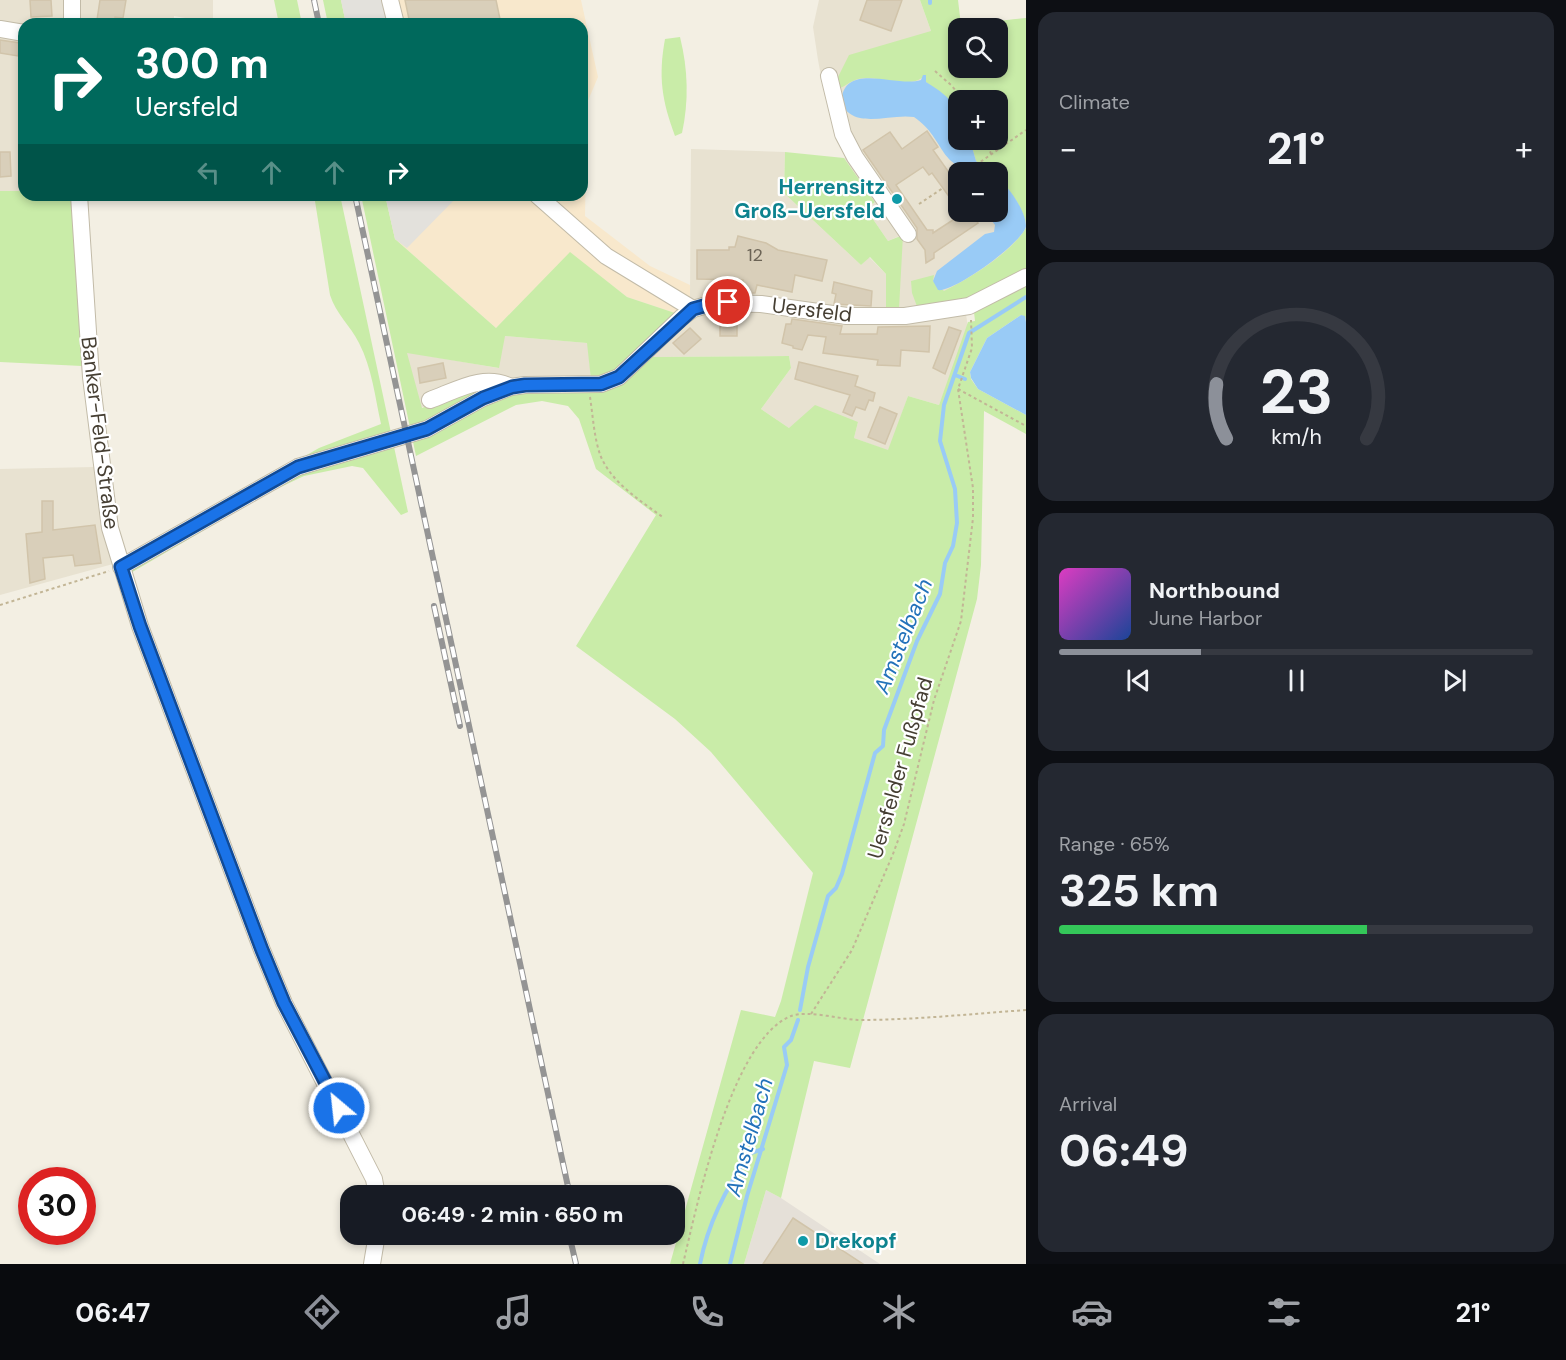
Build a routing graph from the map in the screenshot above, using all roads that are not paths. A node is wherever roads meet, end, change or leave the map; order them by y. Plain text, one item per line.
1 (72, 0) edge
2 (390, 0) edge
3 (72, 18) edge
4 (394, 18) edge
5 (0, 29) edge
6 (18, 32) edge
7 (829, 76) dead end
8 (79, 201) edge
9 (544, 201) edge
10 (908, 234) dead end
11 (1026, 277) edge
12 (693, 309) junction
13 (512, 387) junction
14 (430, 400) dead end
15 (121, 567) junction
16 (375, 1185) edge
17 (375, 1245) edge
18 (372, 1264) edge

1 - 3 street
2 - 4 street
5 - 6 street
7 - 10 street
8 - 15 street, Banker-Feld-Straße
9 - 12 street
11 - 12 street, Uersfeld
12 - 13 street
13 - 14 street
13 - 15 street
15 - 16 street, Banker-Feld-Straße
17 - 18 street

